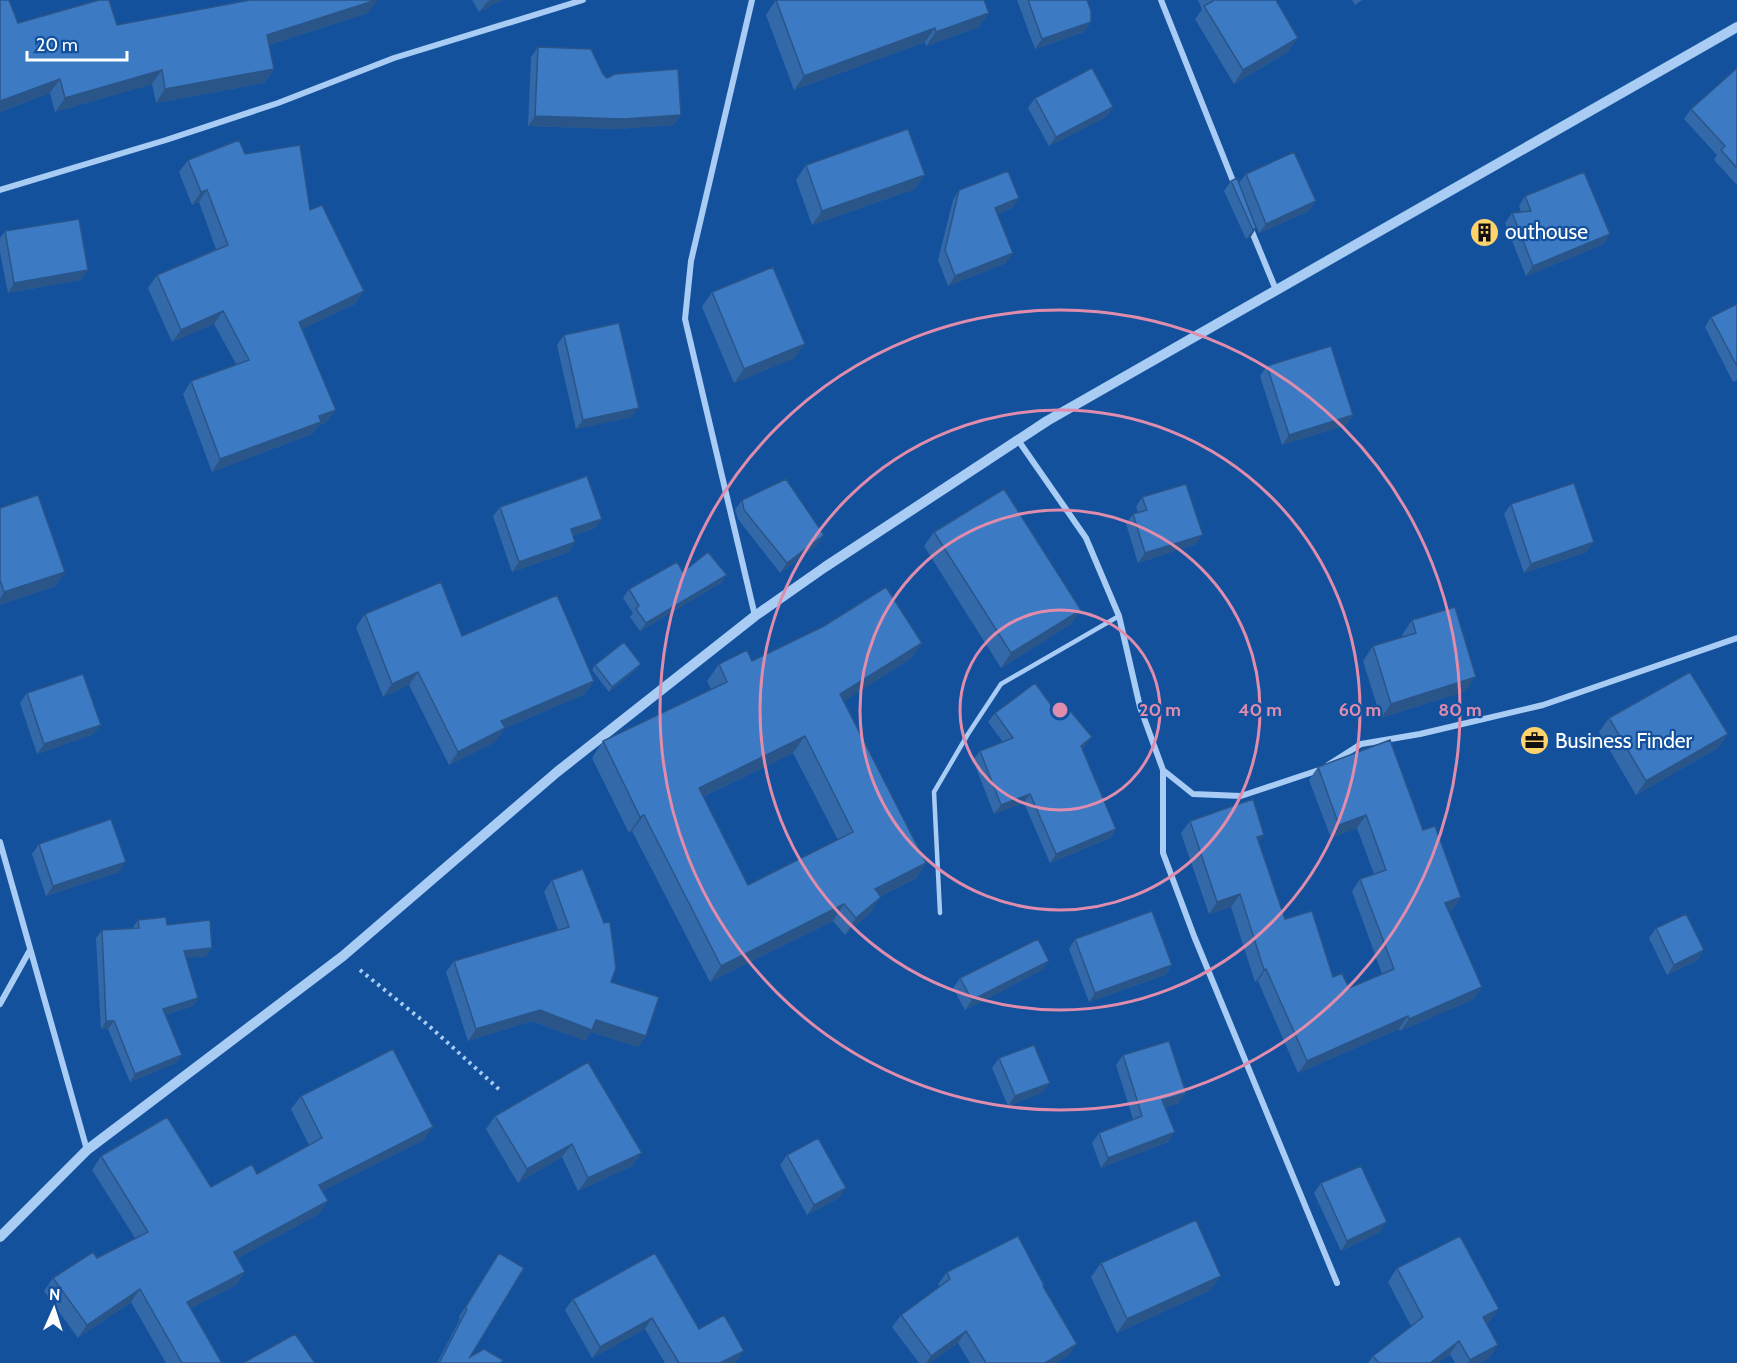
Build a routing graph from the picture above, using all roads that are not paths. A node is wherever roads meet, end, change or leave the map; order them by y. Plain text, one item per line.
1 (583, 0) edge
2 (752, 0) edge
3 (1161, 0) edge
4 (1737, 27) edge
5 (0, 190) edge
6 (1237, 194) edge
7 (1246, 215) edge
8 (1276, 290) junction
9 (1018, 440) junction
10 (755, 616) junction
11 (1119, 616) junction
12 (1737, 638) edge
13 (1163, 770) junction
14 (0, 842) edge
15 (940, 914) dead end
16 (30, 950) junction
17 (0, 1004) edge
18 (87, 1150) junction
19 (0, 1237) edge
20 (1337, 1283) dead end

1 - 5 street
2 - 10 street
3 - 6 street
4 - 8 street
7 - 8 street
8 - 9 street
9 - 10 street
9 - 11 street
10 - 18 street
11 - 13 street
11 - 15 lane
12 - 13 street
13 - 20 street
14 - 16 street
16 - 17 street
16 - 18 street
18 - 19 street

